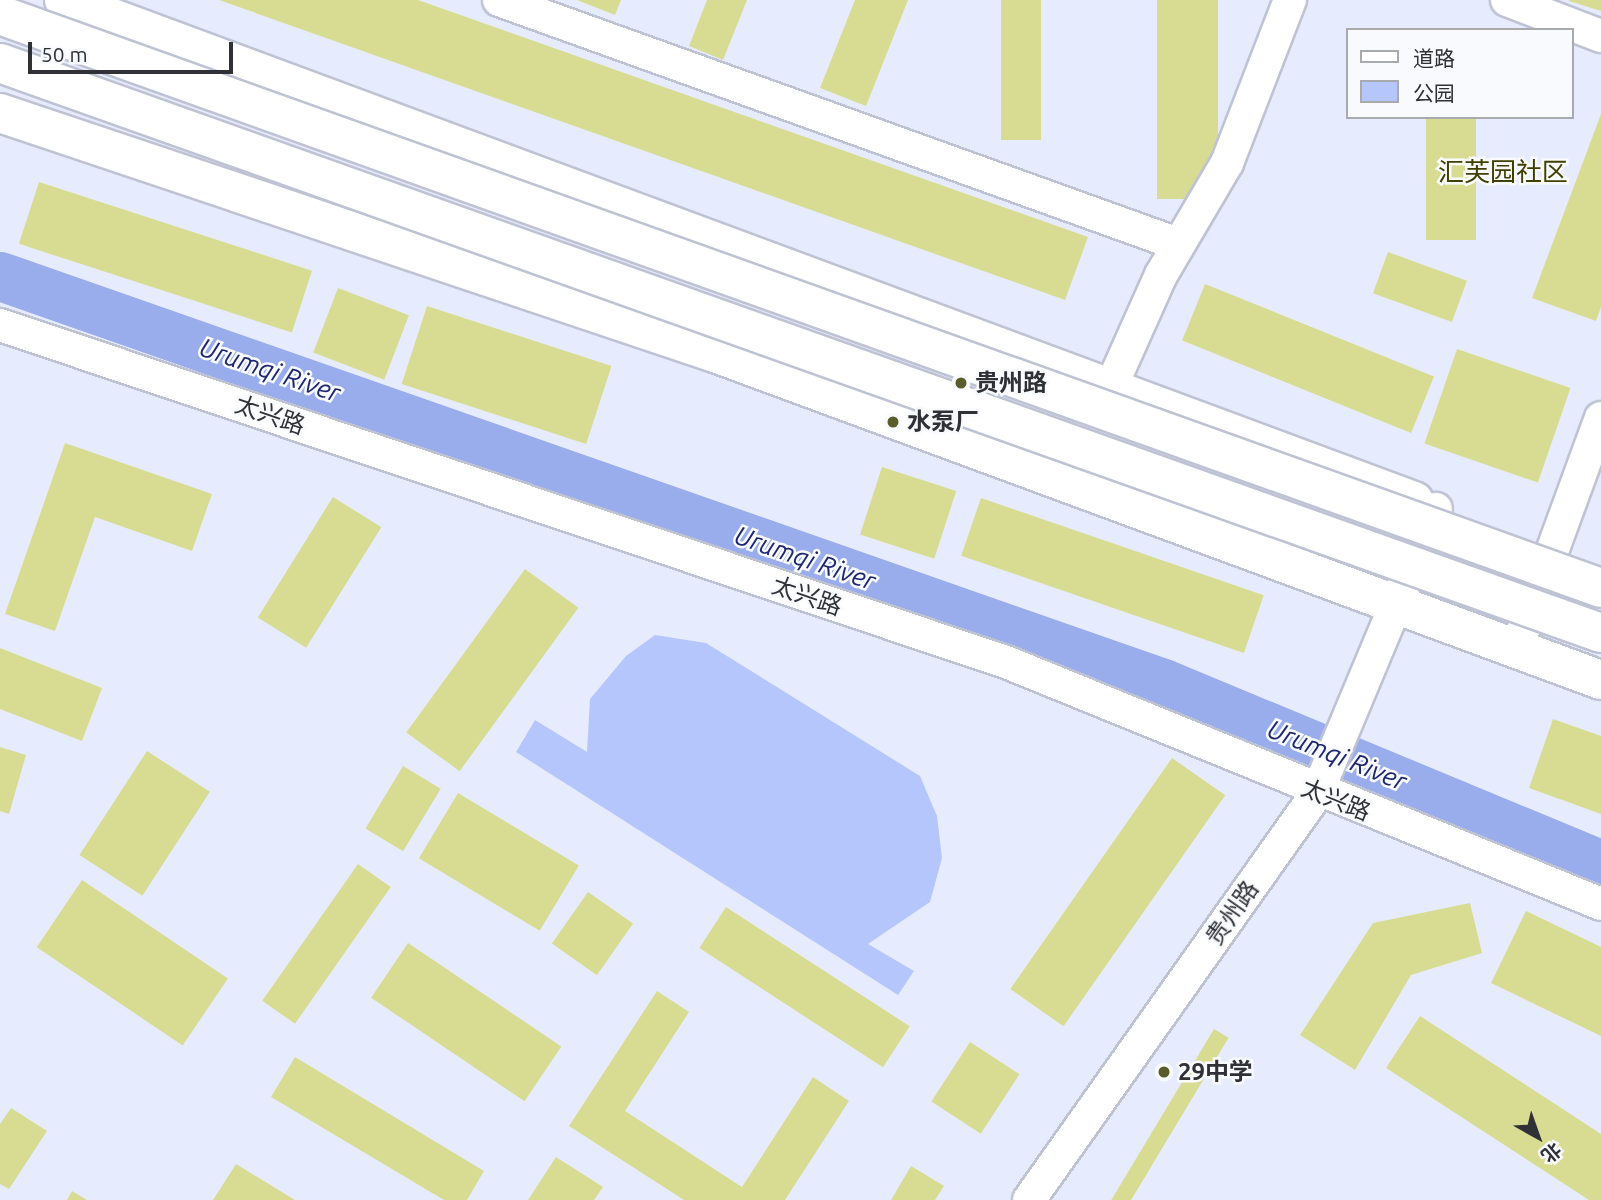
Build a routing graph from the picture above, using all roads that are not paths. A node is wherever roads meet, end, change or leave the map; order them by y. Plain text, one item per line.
1 (64, 0) edge
2 (499, 0) edge
3 (1290, 0) edge
4 (1507, 0) edge
5 (0, 15) edge
6 (1601, 36) edge
7 (0, 62) edge
8 (0, 113) edge
9 (1178, 244) junction
10 (0, 324) edge
11 (1110, 389) junction
12 (1601, 418) edge
13 (1436, 509) junction
14 (1551, 553) junction
15 (1601, 568) edge
16 (1601, 588) edge
17 (1398, 606) junction
18 (1525, 606) junction
19 (1601, 633) edge
20 (1516, 650) junction
21 (1601, 660) edge
22 (1601, 680) edge
23 (1320, 786) junction
24 (1601, 904) edge
25 (1029, 1200) edge

1 - 11 main road
2 - 9 street
3 - 9 street
4 - 6 street
5 - 16 main road, bridge
7 - 18 main road, bridge
8 - 17 main road
9 - 11 street
10 - 23 street, 太兴路
11 - 13 main road
12 - 14 street
13 - 14 main road
13 - 17 street, 贵州路
14 - 15 main road
14 - 20 street
17 - 20 main road
17 - 23 street, 贵州路
18 - 19 main road, bridge
18 - 21 main road
20 - 22 main road
23 - 24 street, 太兴路
23 - 25 street, 贵州路

